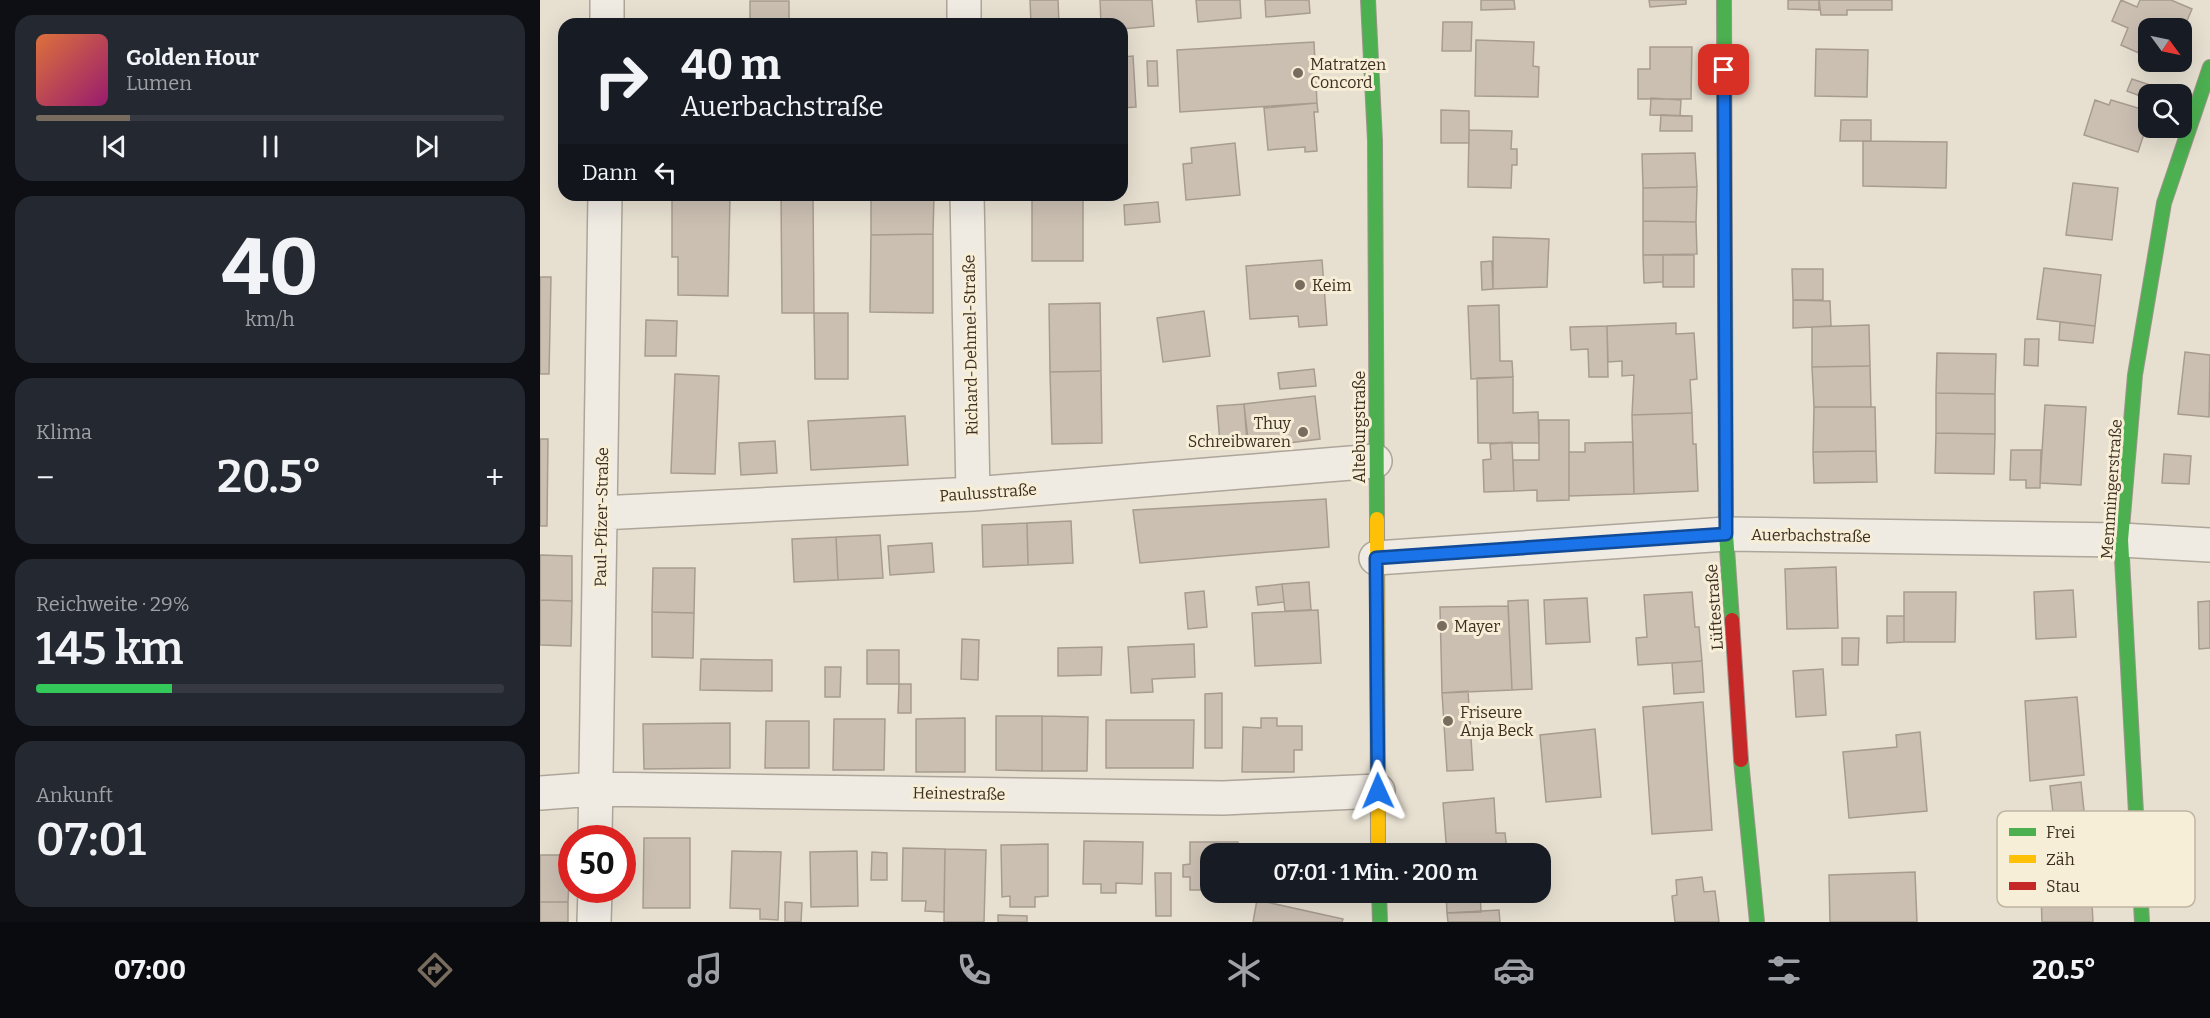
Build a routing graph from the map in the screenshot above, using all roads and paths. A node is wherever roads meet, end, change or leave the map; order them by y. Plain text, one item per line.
1 (607, 0) edge
2 (964, 0) edge
3 (1368, 0) edge
4 (1724, 0) edge
5 (607, 18) edge
6 (964, 18) edge
7 (2210, 67) edge
8 (605, 201) edge
9 (968, 201) edge
10 (1375, 461) junction
11 (973, 495) junction
12 (601, 513) junction
13 (1726, 534) junction
14 (2121, 540) junction
15 (2210, 545) edge
16 (1376, 558) junction
17 (595, 789) junction
18 (1378, 791) junction
19 (540, 793) edge
20 (2136, 811) edge
21 (595, 825) edge
22 (1378, 843) edge
23 (595, 903) edge
24 (1379, 903) edge
25 (2141, 907) edge
26 (594, 922) edge
27 (1380, 922) edge
28 (1757, 922) edge
29 (2142, 922) edge

1 - 5 street
2 - 6 street
3 - 10 street, Alteburgstraße
4 - 13 street, Lüftestraße
7 - 14 street, Memmingerstraße
8 - 12 street, Paul-Pfizer-Straße
9 - 11 street, Richard-Dehmel-Straße
10 - 11 street, Paulusstraße
10 - 16 street, Alteburgstraße
11 - 12 street, Paulusstraße
12 - 17 street, Paul-Pfizer-Straße
13 - 14 street, Auerbachstraße
13 - 16 street, Auerbachstraße
13 - 28 street, Lüftestraße
14 - 15 street, Auerbachstraße
14 - 20 street, Memmingerstraße
16 - 18 street, Alteburgstraße
17 - 18 street, Heinestraße
17 - 19 street, Heinestraße
17 - 21 street, Paul-Pfizer-Straße
18 - 22 street, Alteburgstraße
23 - 26 street
24 - 27 street
25 - 29 street, Memmingerstraße

